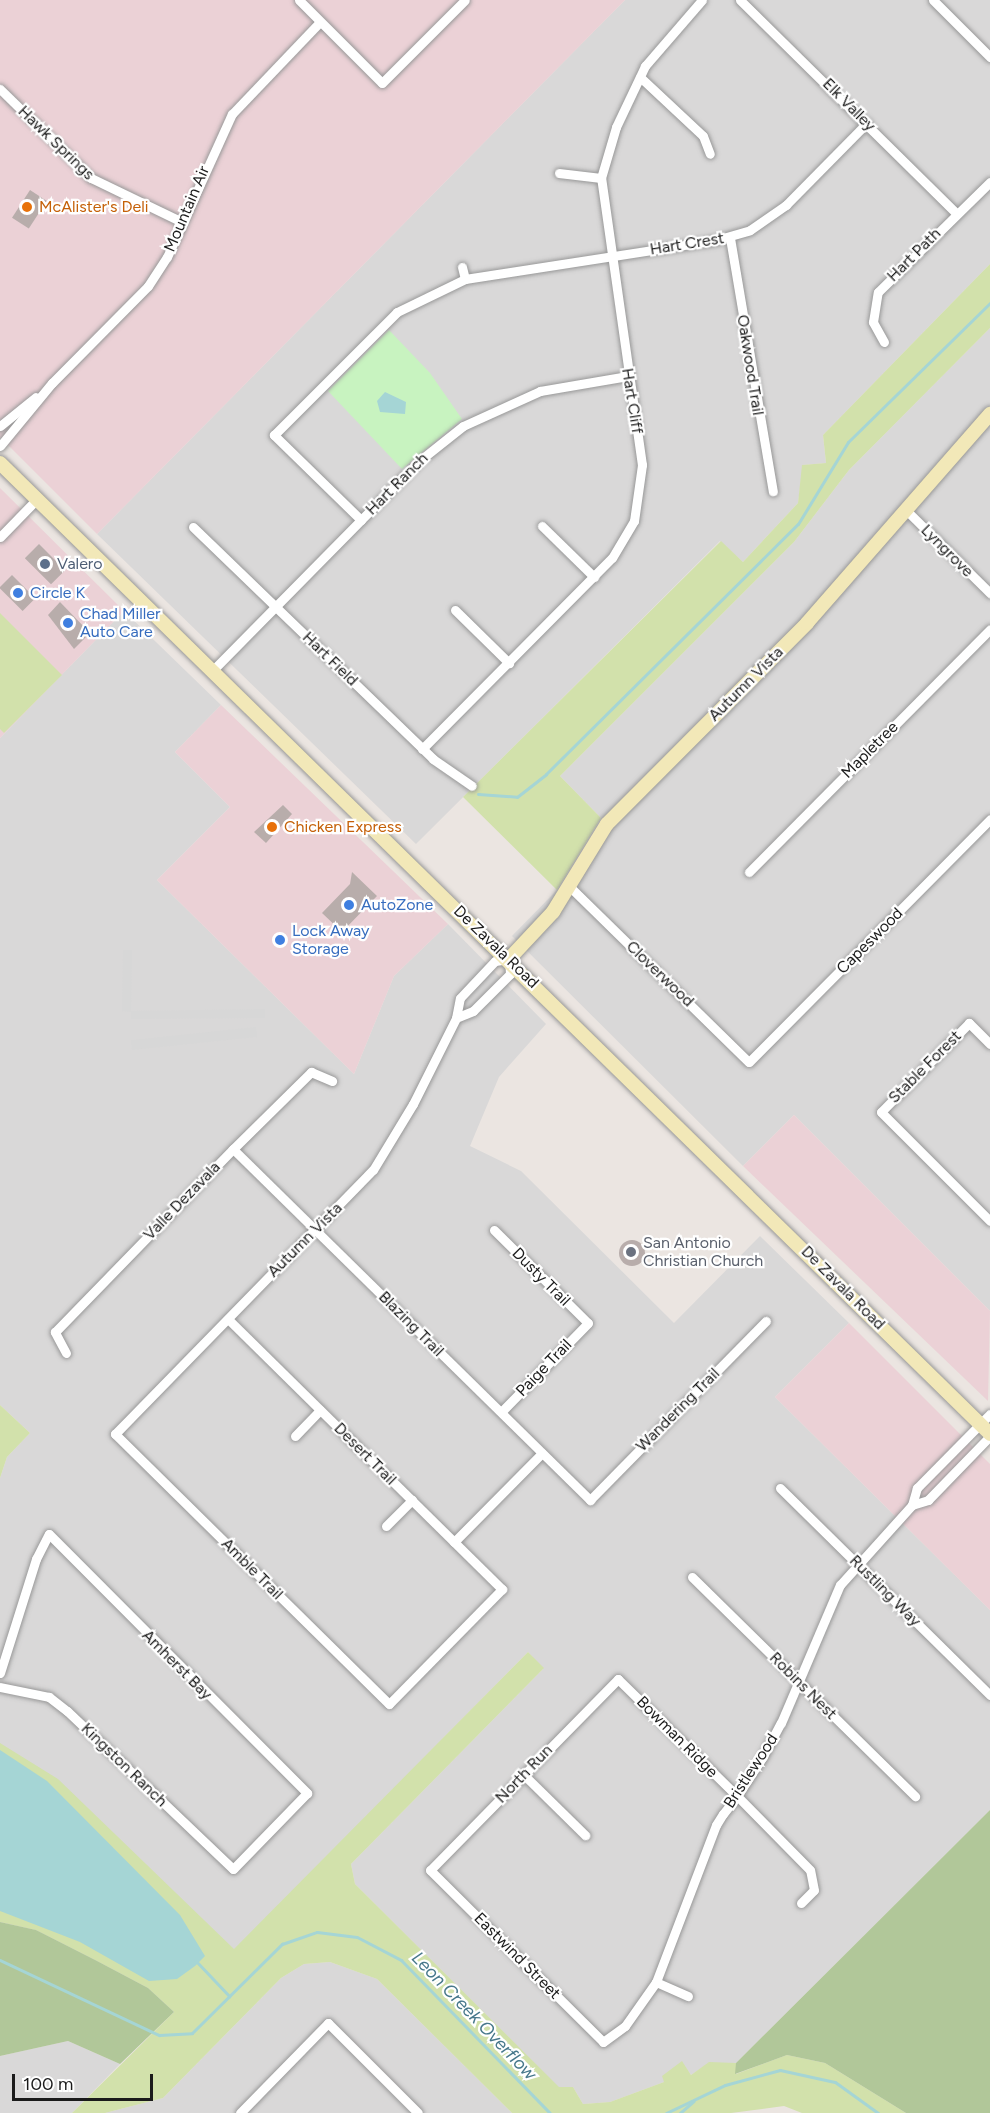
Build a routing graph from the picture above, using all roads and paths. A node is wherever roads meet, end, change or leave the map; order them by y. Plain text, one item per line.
1 (298, 0) edge
2 (465, 0) edge
3 (702, 0) edge
4 (740, 0) edge
5 (933, 0) edge
6 (320, 22) junction
7 (990, 57) edge
8 (640, 77) junction
9 (0, 89) edge
10 (867, 123) junction
11 (710, 154) dead end
12 (558, 173) dead end
13 (601, 178) junction
14 (990, 182) edge
15 (956, 213) junction
16 (182, 222) junction
17 (730, 238) junction
18 (609, 256) junction
19 (462, 267) dead end
20 (465, 279) junction
21 (884, 342) dead end
22 (628, 375) junction
23 (45, 390) junction
24 (990, 414) edge
25 (0, 426) edge
26 (0, 446) edge
27 (0, 463) edge
28 (773, 491) dead end
29 (37, 500) junction
30 (905, 509) junction
31 (361, 520) junction
32 (542, 526) dead end
33 (193, 527) dead end
34 (0, 537) edge
35 (594, 577) junction
36 (990, 594) edge
37 (276, 606) junction
38 (454, 610) dead end
39 (990, 629) edge
40 (509, 663) junction
41 (212, 671) junction
42 (422, 749) junction
43 (472, 786) dead end
44 (990, 819) edge
45 (749, 872) dead end
46 (570, 887) junction
47 (509, 959) junction
48 (456, 1017) junction
49 (990, 1044) edge
50 (749, 1062) joint
51 (332, 1081) dead end
52 (233, 1149) junction
53 (990, 1221) edge
54 (315, 1230) junction
55 (494, 1230) dead end
56 (228, 1319) junction
57 (766, 1321) dead end
58 (588, 1323) joint
59 (66, 1353) dead end
60 (320, 1410) junction
61 (501, 1412) junction
62 (987, 1427) edge
63 (115, 1434) joint
64 (295, 1436) dead end
65 (542, 1453) junction
66 (780, 1488) dead end
67 (412, 1500) junction
68 (590, 1500) joint
69 (912, 1505) junction
70 (386, 1526) dead end
71 (454, 1542) junction
72 (857, 1563) junction
73 (692, 1576) dead end
74 (502, 1589) joint
75 (0, 1673) edge
76 (618, 1679) joint
77 (798, 1681) junction
78 (0, 1687) edge
79 (990, 1695) edge
80 (524, 1774) junction
81 (736, 1796) junction
82 (915, 1796) dead end
83 (585, 1835) dead end
84 (233, 1869) joint
85 (430, 1870) joint
86 (801, 1903) dead end
87 (656, 1982) junction
88 (688, 1996) dead end
89 (603, 2042) joint
90 (240, 2113) edge
91 (418, 2113) edge

1 - 6 street
2 - 6 street
3 - 8 street, Hart Cliff
4 - 10 street, Elk Valley
5 - 7 street
6 - 16 street, Mountain Air
8 - 11 street
8 - 13 street, Hart Cliff
9 - 16 street, Hawk Springs
10 - 15 street, Elk Valley
10 - 17 street, Hart Crest
12 - 13 street
13 - 18 street, Hart Cliff
14 - 15 street, Hart Path
15 - 21 street, Hart Path
16 - 23 street, Mountain Air
17 - 18 street, Hart Crest
17 - 28 street, Oakwood Trail
18 - 20 street, Hart Crest
18 - 22 street, Hart Cliff
19 - 20 street
20 - 31 street, Hart Crest
22 - 31 street, Hart Ranch
22 - 35 street, Hart Cliff
23 - 25 street, Mountain Air
23 - 26 street, Mountain Air
24 - 30 main road, Autumn Vista
27 - 29 main road, De Zavala Road
29 - 34 street
29 - 41 main road, De Zavala Road
30 - 36 street, Lyngrove
30 - 46 main road, Autumn Vista
31 - 37 street, Hart Ranch
32 - 35 street
33 - 37 street, Hart Field
35 - 40 street, Hart Cliff
37 - 41 street, Hart Ranch
37 - 42 street, Hart Field
38 - 40 street
39 - 45 street, Mapletree
40 - 42 street, Hart Cliff
41 - 47 main road, De Zavala Road
42 - 43 street, Hart Field
44 - 50 street, Capeswood
46 - 47 main road, Autumn Vista
46 - 50 street, Cloverwood
47 - 48 street, Autumn Vista
47 - 48 street, Autumn Vista
47 - 62 main road, De Zavala Road
48 - 54 street, Autumn Vista
49 - 53 street, Stable Forest
51 - 52 street, Valle Dezavala
52 - 54 street, Blazing Trail
52 - 59 street, Valle Dezavala
54 - 56 street, Autumn Vista
54 - 61 street, Blazing Trail
55 - 58 street, Dusty Trail
56 - 60 street, Desert Trail
56 - 63 street, Autumn Vista
57 - 68 street, Wandering Trail
58 - 61 street, Paige Trail
60 - 64 street
60 - 67 street, Desert Trail
61 - 65 street, Blazing Trail
62 - 69 street, Bristlewood
62 - 69 street, Bristlewood
63 - 74 street, Amble Trail
65 - 68 street, Blazing Trail
65 - 71 street
66 - 72 street, Rustling Way
67 - 70 street
67 - 71 street, Desert Trail
69 - 72 street, Bristlewood
71 - 74 street, Desert Trail
72 - 77 street, Bristlewood
72 - 79 street, Rustling Way
73 - 77 street, Robins Nest
75 - 84 street, Amherst Bay
76 - 80 street, North Run
76 - 81 street, Bowman Ridge
77 - 81 street, Bristlewood
77 - 82 street, Robins Nest
78 - 84 street, Kingston Ranch
80 - 83 street
80 - 85 street, North Run
81 - 86 street, Bowman Ridge
81 - 87 street, Bristlewood
85 - 89 street, Eastwind Street
87 - 88 street
87 - 89 street, Bristlewood
90 - 91 street

